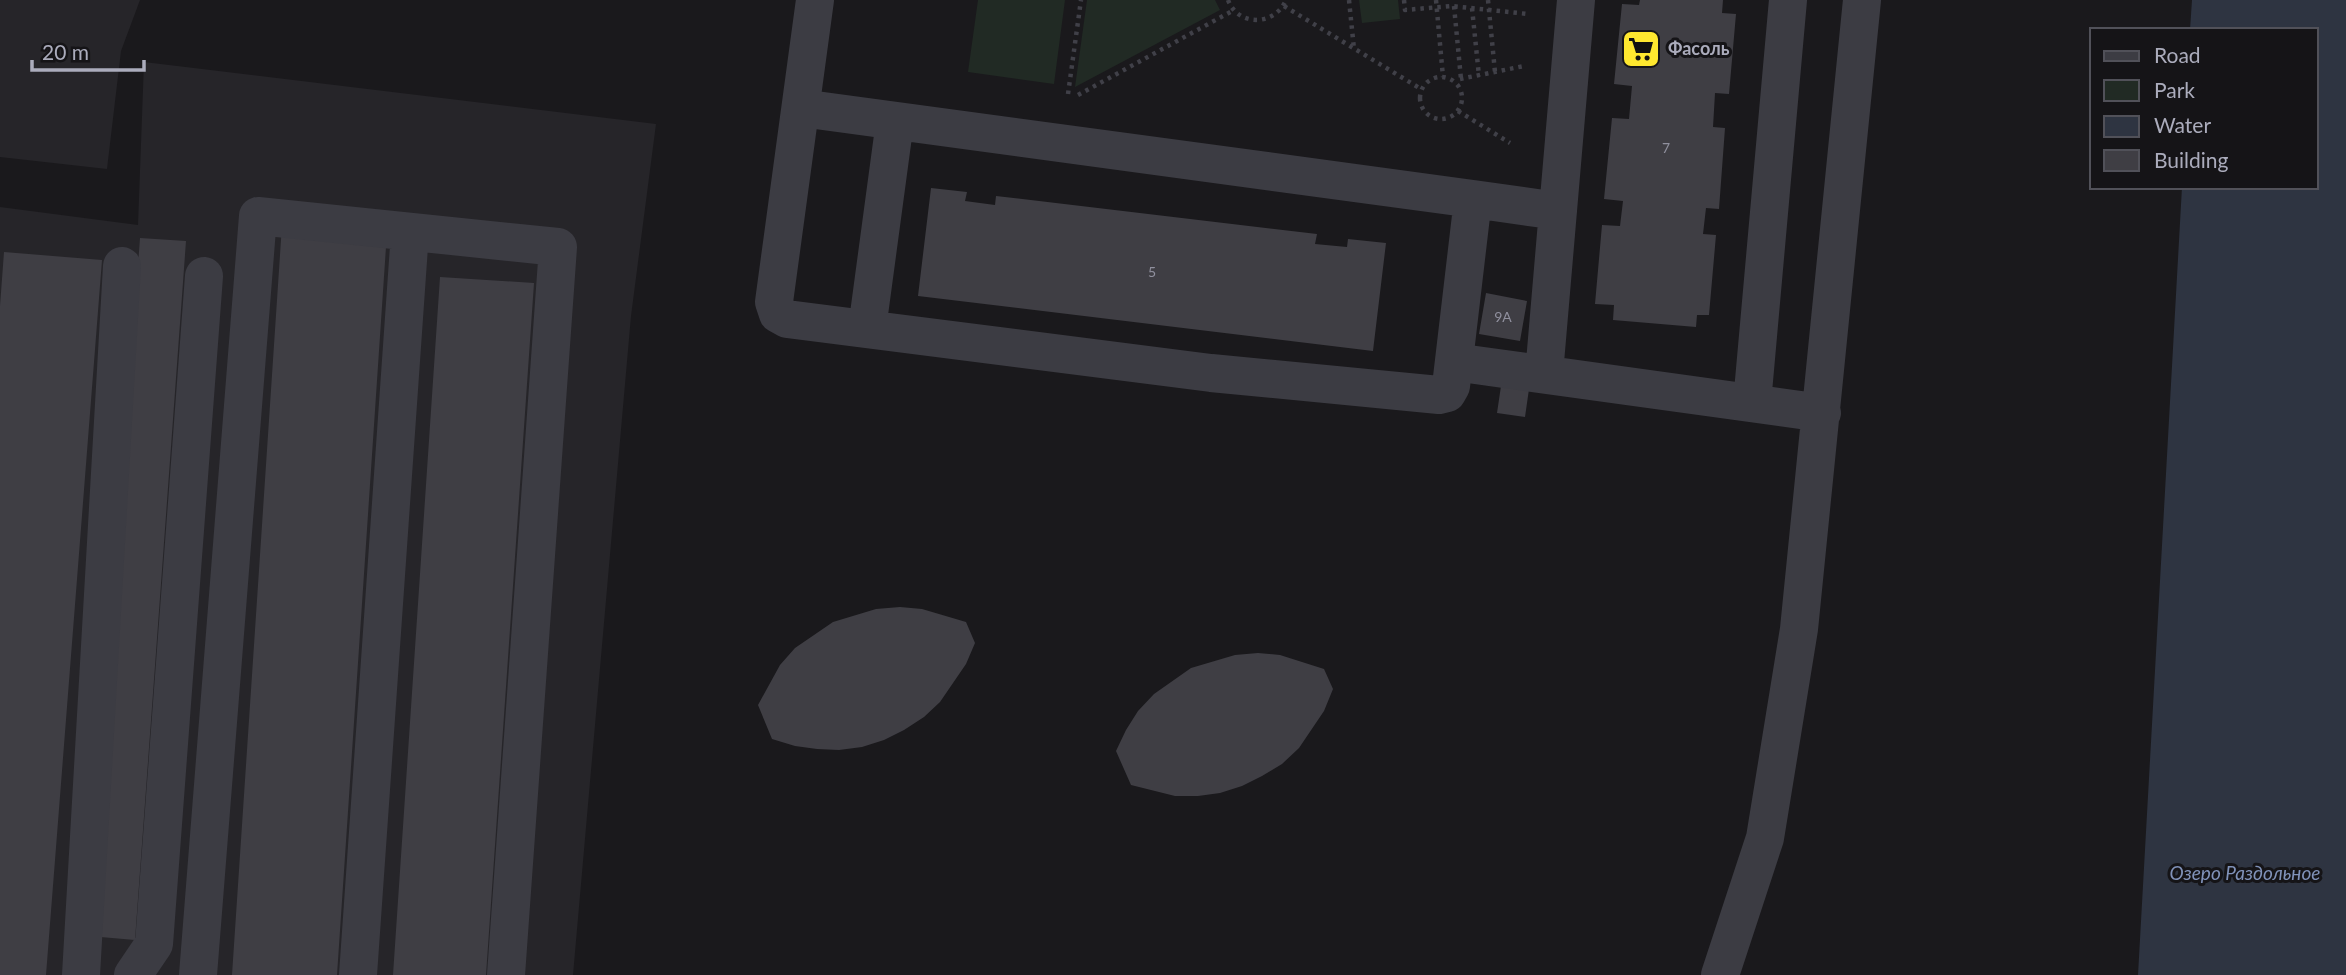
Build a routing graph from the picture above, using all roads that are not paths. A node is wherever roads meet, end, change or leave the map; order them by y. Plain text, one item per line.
1 (816, 0) edge
2 (1576, 0) edge
3 (1788, 0) edge
4 (1862, 0) edge
5 (801, 108) junction
6 (895, 121) junction
7 (1473, 199) junction
8 (1558, 211) junction
9 (410, 232) junction
10 (122, 266) dead end
11 (204, 276) dead end
12 (867, 329) junction
13 (1454, 362) junction
14 (1544, 374) junction
15 (1752, 403) junction
16 (1822, 413) junction
17 (82, 975) edge
18 (133, 975) edge
19 (198, 975) edge
20 (358, 975) edge
21 (506, 975) edge
22 (1720, 975) edge

1 - 5 lane
2 - 8 lane
3 - 15 lane
4 - 16 lane
5 - 6 lane
5 - 12 lane
6 - 7 lane
6 - 12 lane
7 - 8 lane
7 - 13 lane
8 - 14 lane
9 - 19 lane
9 - 20 lane
9 - 21 lane
10 - 17 lane
11 - 18 lane
12 - 13 lane
13 - 14 lane
14 - 15 lane
15 - 16 lane
16 - 22 lane

